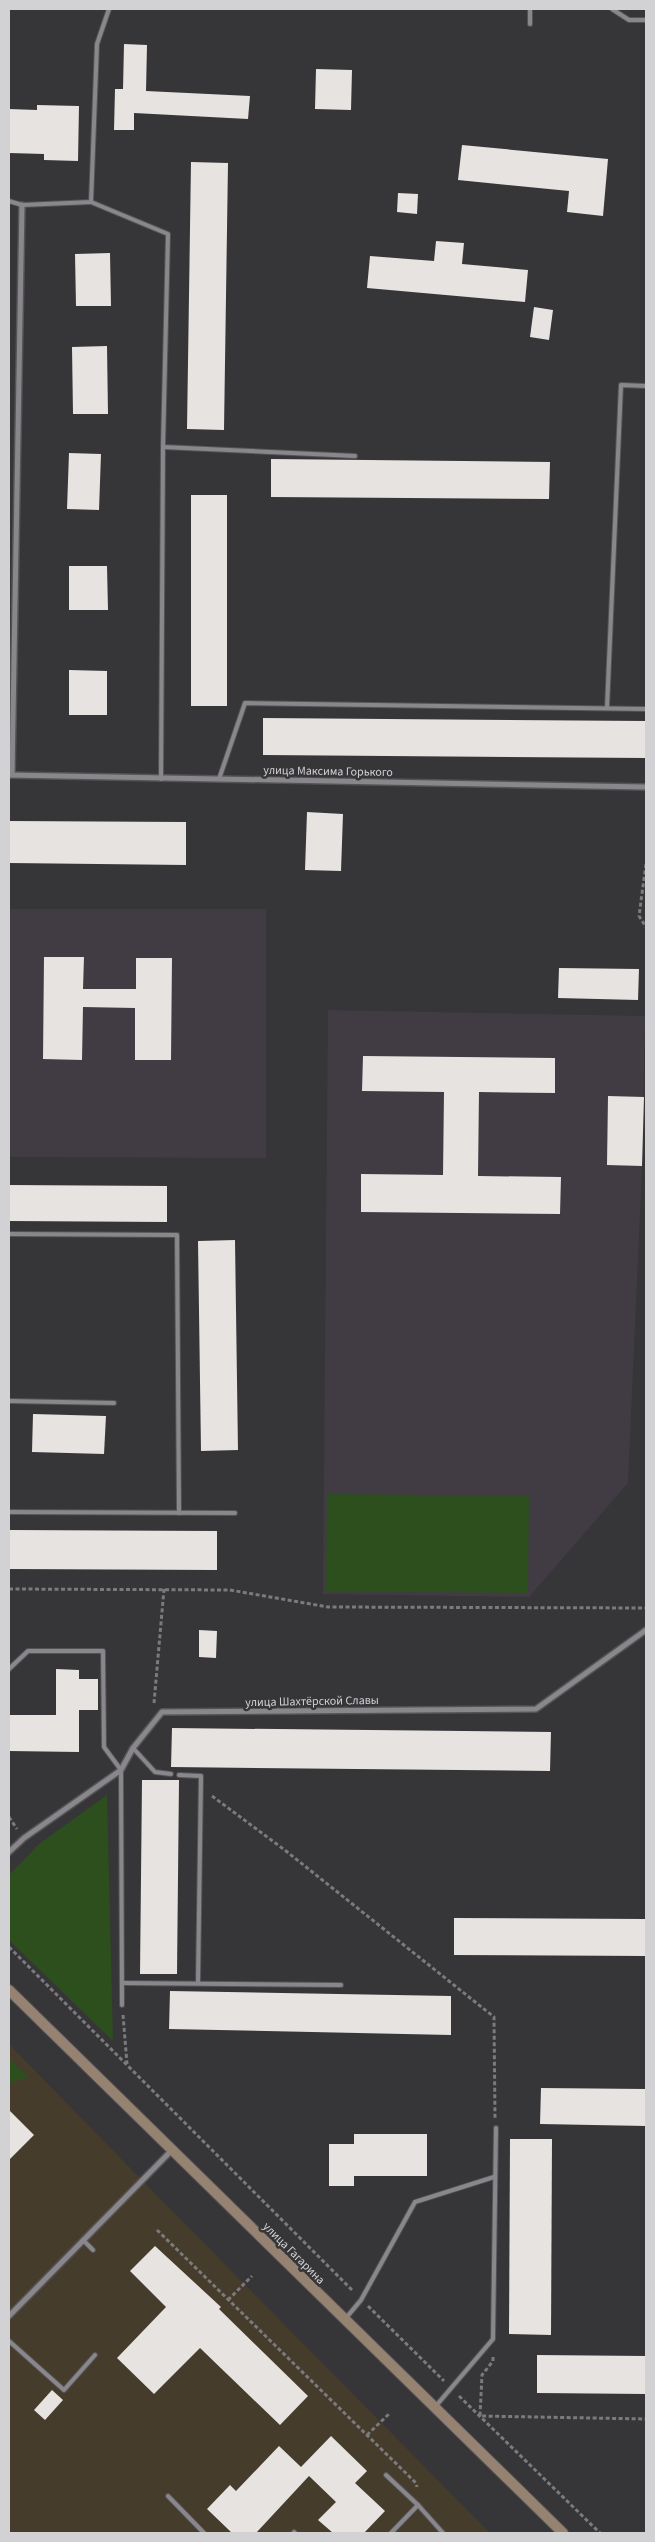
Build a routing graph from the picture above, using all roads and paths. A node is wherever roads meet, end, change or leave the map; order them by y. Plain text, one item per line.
1 (109, 9) edge
2 (530, 9) edge
3 (612, 9) edge
4 (646, 20) edge
5 (530, 24) dead end
6 (9, 200) edge
7 (91, 202) junction
8 (22, 205) junction
9 (646, 386) edge
10 (163, 447) junction
11 (355, 456) dead end
12 (607, 708) junction
13 (646, 709) edge
14 (11, 775) edge
15 (161, 778) junction
16 (219, 780) junction
17 (646, 787) edge
18 (646, 864) edge
19 (646, 927) edge
20 (9, 1234) edge
21 (9, 1401) edge
22 (114, 1403) dead end
23 (9, 1512) edge
24 (179, 1513) junction
25 (235, 1513) dead end
26 (9, 1589) edge
27 (164, 1589) junction
28 (646, 1608) edge
29 (646, 1630) edge
30 (9, 1670) edge
31 (162, 1712) junction
32 (133, 1748) junction
33 (121, 1770) junction
34 (171, 1774) dead end
35 (180, 1774) dead end
36 (201, 1789) junction
37 (9, 1852) edge
38 (9, 1947) edge
39 (122, 1983) junction
40 (198, 1983) junction
41 (341, 1985) dead end
42 (9, 1990) edge
43 (122, 2005) joint
44 (127, 2065) junction
45 (496, 2128) joint
46 (173, 2149) junction
47 (494, 2178) junction
48 (157, 2230) dead end
49 (83, 2240) junction
50 (93, 2250) dead end
51 (252, 2276) dead end
52 (228, 2300) junction
53 (361, 2300) junction
54 (9, 2316) edge
55 (344, 2320) junction
56 (494, 2338) junction
57 (9, 2341) edge
58 (95, 2355) dead end
59 (452, 2389) junction
60 (434, 2409) junction
61 (390, 2413) dead end
62 (480, 2416) junction
63 (646, 2419) edge
64 (367, 2435) junction
65 (386, 2475) dead end
66 (168, 2496) dead end
67 (418, 2505) junction
68 (204, 2533) edge
69 (391, 2533) edge
70 (443, 2533) edge
71 (563, 2533) edge
72 (600, 2533) edge

1 - 7 lane
2 - 5 lane
3 - 4 lane
6 - 8 lane
7 - 8 lane
7 - 10 lane
8 - 14 street
9 - 12 lane
10 - 11 lane
10 - 15 lane
12 - 13 lane
12 - 16 lane
14 - 15 street, улица Максима Горького
15 - 16 street, улица Максима Горького
16 - 17 street, улица Максима Горького
18 - 19 path
20 - 24 lane
21 - 22 lane
23 - 24 lane
24 - 25 lane
26 - 27 path
27 - 28 path
27 - 31 path
29 - 31 street, улица Шахтёрской Славы
30 - 33 lane
31 - 32 street
32 - 33 street
32 - 34 lane
33 - 37 street
33 - 39 lane
35 - 36 lane
36 - 40 lane
36 - 45 path
38 - 44 path
39 - 40 lane
39 - 43 lane
40 - 41 lane
42 - 46 main road, улица Гагарина
43 - 44 path
44 - 53 path
45 - 47 lane
46 - 49 street
46 - 55 main road, улица Гагарина
47 - 53 lane
47 - 56 lane
48 - 52 path
49 - 50 lane
49 - 54 street
51 - 52 path
52 - 64 path
53 - 55 lane
53 - 59 path
55 - 60 main road, улица Гагарина
56 - 59 lane
56 - 62 path
57 - 58 lane
59 - 60 lane
59 - 62 path
60 - 71 main road, улица Гагарина
61 - 64 path
62 - 63 path
62 - 72 path
64 - 67 path
65 - 67 lane
66 - 68 lane
67 - 69 lane
67 - 70 lane

